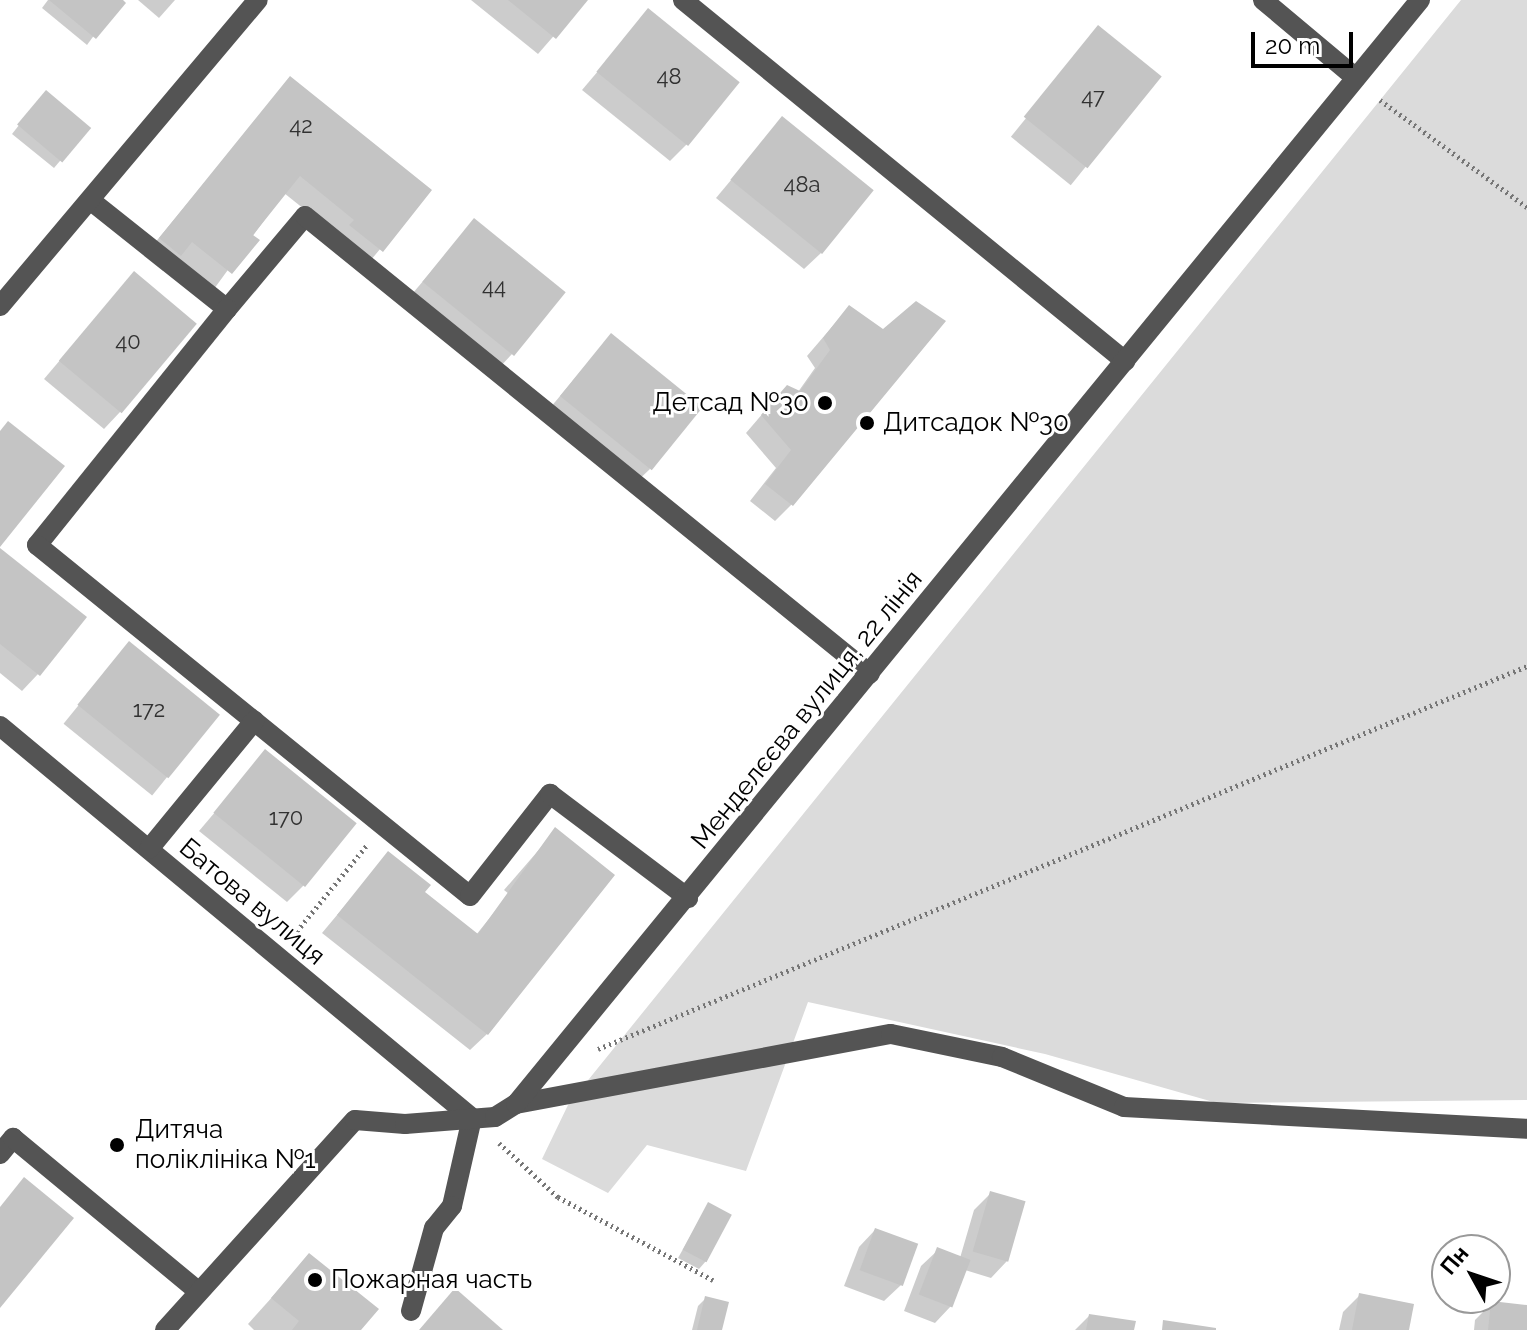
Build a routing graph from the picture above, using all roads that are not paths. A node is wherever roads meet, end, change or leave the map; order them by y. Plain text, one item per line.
1 (258, 0) edge
2 (683, 0) edge
3 (1263, 0) edge
4 (1420, 0) edge
5 (1356, 78) junction
6 (90, 200) junction
7 (0, 306) edge
8 (227, 309) junction
9 (1125, 361) junction
10 (870, 674) junction
11 (254, 721) junction
12 (0, 726) edge
13 (149, 849) junction
14 (688, 898) junction
15 (516, 1104) junction
16 (472, 1118) junction
17 (1527, 1129) edge
18 (0, 1154) edge
19 (198, 1291) junction
20 (411, 1311) dead end
21 (165, 1330) edge

1 - 6 street
2 - 9 street
3 - 5 street
4 - 5 street, Менделєєва вулиця, 22 лінія
5 - 9 street, Менделєєва вулиця, 22 лінія
6 - 7 street
6 - 8 street
8 - 10 street
8 - 11 street
9 - 10 street, Менделєєва вулиця, 22 лінія
10 - 14 street, Менделєєва вулиця, 22 лінія
11 - 13 street
11 - 14 street
12 - 13 street, Батова вулиця
13 - 16 street, Батова вулиця
14 - 15 street, Менделєєва вулиця, 22 лінія
15 - 16 street, Менделєєва вулиця, 22 лінія
15 - 17 street
16 - 19 street, Менделєєва вулиця, 22 лінія
16 - 20 street
18 - 19 street
19 - 21 street, Менделєєва вулиця, 22 лінія

